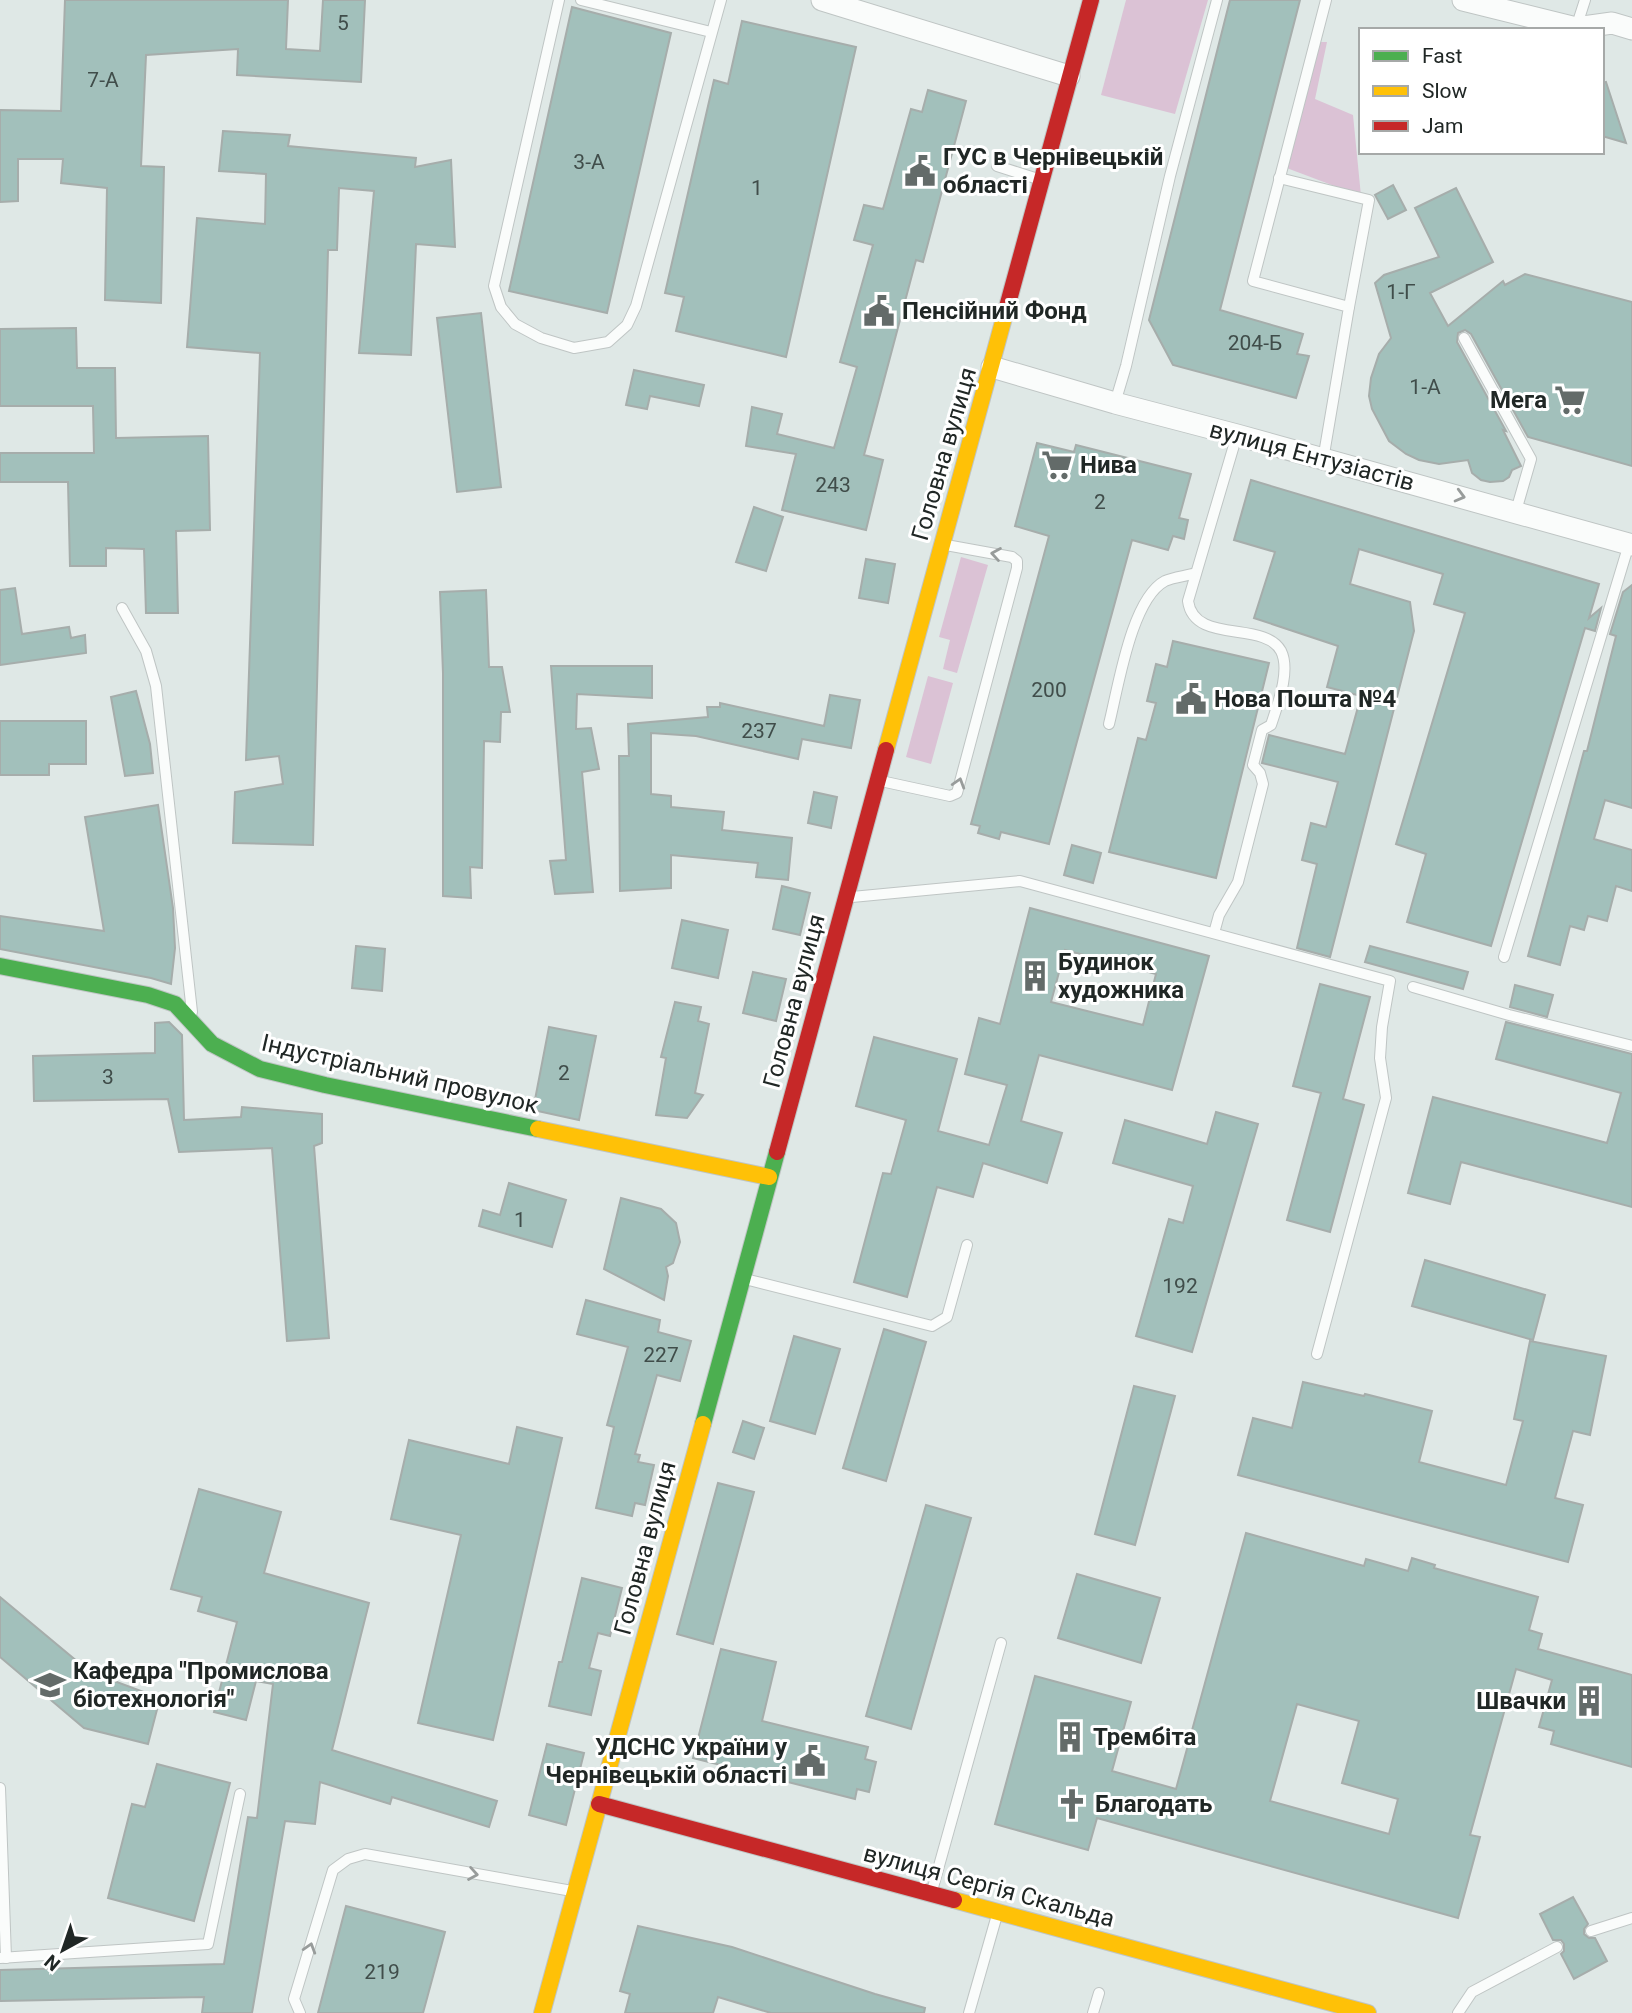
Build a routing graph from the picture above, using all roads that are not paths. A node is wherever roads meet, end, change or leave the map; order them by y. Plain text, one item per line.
1 (559, 0) edge
2 (581, 0) edge
3 (721, 0) edge
4 (822, 0) edge
5 (1090, 0) edge
6 (1217, 0) edge
7 (1326, 0) edge
8 (1463, 0) edge
9 (1584, 0) edge
10 (1576, 28) junction
11 (1632, 29) edge
12 (711, 32) junction
13 (1069, 76) junction
14 (997, 166) dead end
15 (1279, 178) junction
16 (1041, 180) junction
17 (1349, 307) junction
18 (1464, 338) dead end
19 (992, 367) junction
20 (1115, 403) junction
21 (1237, 435) junction
22 (1323, 460) junction
23 (1516, 511) junction
24 (943, 544) junction
25 (1630, 544) edge
26 (1196, 573) junction
27 (122, 608) dead end
28 (1109, 724) dead end
29 (878, 780) junction
30 (846, 897) junction
31 (1214, 933) junction
32 (1504, 957) dead end
33 (0, 966) edge
34 (1413, 987) dead end
35 (194, 1021) junction
36 (1632, 1046) edge
37 (769, 1177) junction
38 (967, 1245) dead end
39 (742, 1278) junction
40 (1317, 1354) dead end
41 (1001, 1643) dead end
42 (0, 1788) edge
43 (240, 1794) dead end
44 (598, 1804) junction
45 (575, 1891) junction
46 (932, 1894) junction
47 (998, 1912) junction
48 (1632, 1918) edge
49 (1591, 1931) dead end
50 (1557, 1947) dead end
51 (3, 1958) edge
52 (1099, 1993) dead end
53 (300, 2013) edge
54 (542, 2013) edge
55 (969, 2013) edge
56 (1093, 2013) edge
57 (1368, 2013) edge
58 (1458, 2013) edge

1 - 12 lane
2 - 12 lane
3 - 12 lane
4 - 13 street
5 - 13 main road, Головна вулиця
6 - 20 lane
7 - 15 lane
8 - 10 street
9 - 10 lane
10 - 11 street
13 - 16 main road, Головна вулиця
14 - 16 lane
15 - 17 lane
15 - 17 lane
16 - 19 main road, Головна вулиця
17 - 22 lane
18 - 23 lane
19 - 20 street, вулиця Ентузіастів
19 - 24 main road, Головна вулиця
20 - 21 street, вулиця Ентузіастів
21 - 22 street, вулиця Ентузіастів
21 - 26 lane
22 -> 23 street, вулиця Ентузіастів
23 - 25 street, вулиця Ентузіастів
24 - 29 main road, Головна вулиця
29 -> 24 lane
25 - 32 lane
26 - 28 lane
26 - 31 lane
27 - 35 lane
29 - 30 main road, Головна вулиця
30 - 31 lane
30 - 37 main road, Головна вулиця
31 - 40 lane
33 - 35 main road, Індустріальний провулок
34 - 36 lane
35 - 37 main road, Індустріальний провулок
37 - 39 main road, Головна вулиця
38 - 39 lane
39 - 44 main road, Головна вулиця
41 - 46 lane
42 - 51 lane
43 - 51 lane
44 - 45 main road, Головна вулиця
44 - 46 main road, вулиця Сергія Скальда
53 -> 45 lane
45 - 54 main road, Головна вулиця
46 - 47 main road, вулиця Сергія Скальда
47 - 55 lane
47 - 57 main road, вулиця Сергія Скальда
48 - 49 lane
50 - 58 lane
52 - 56 lane

